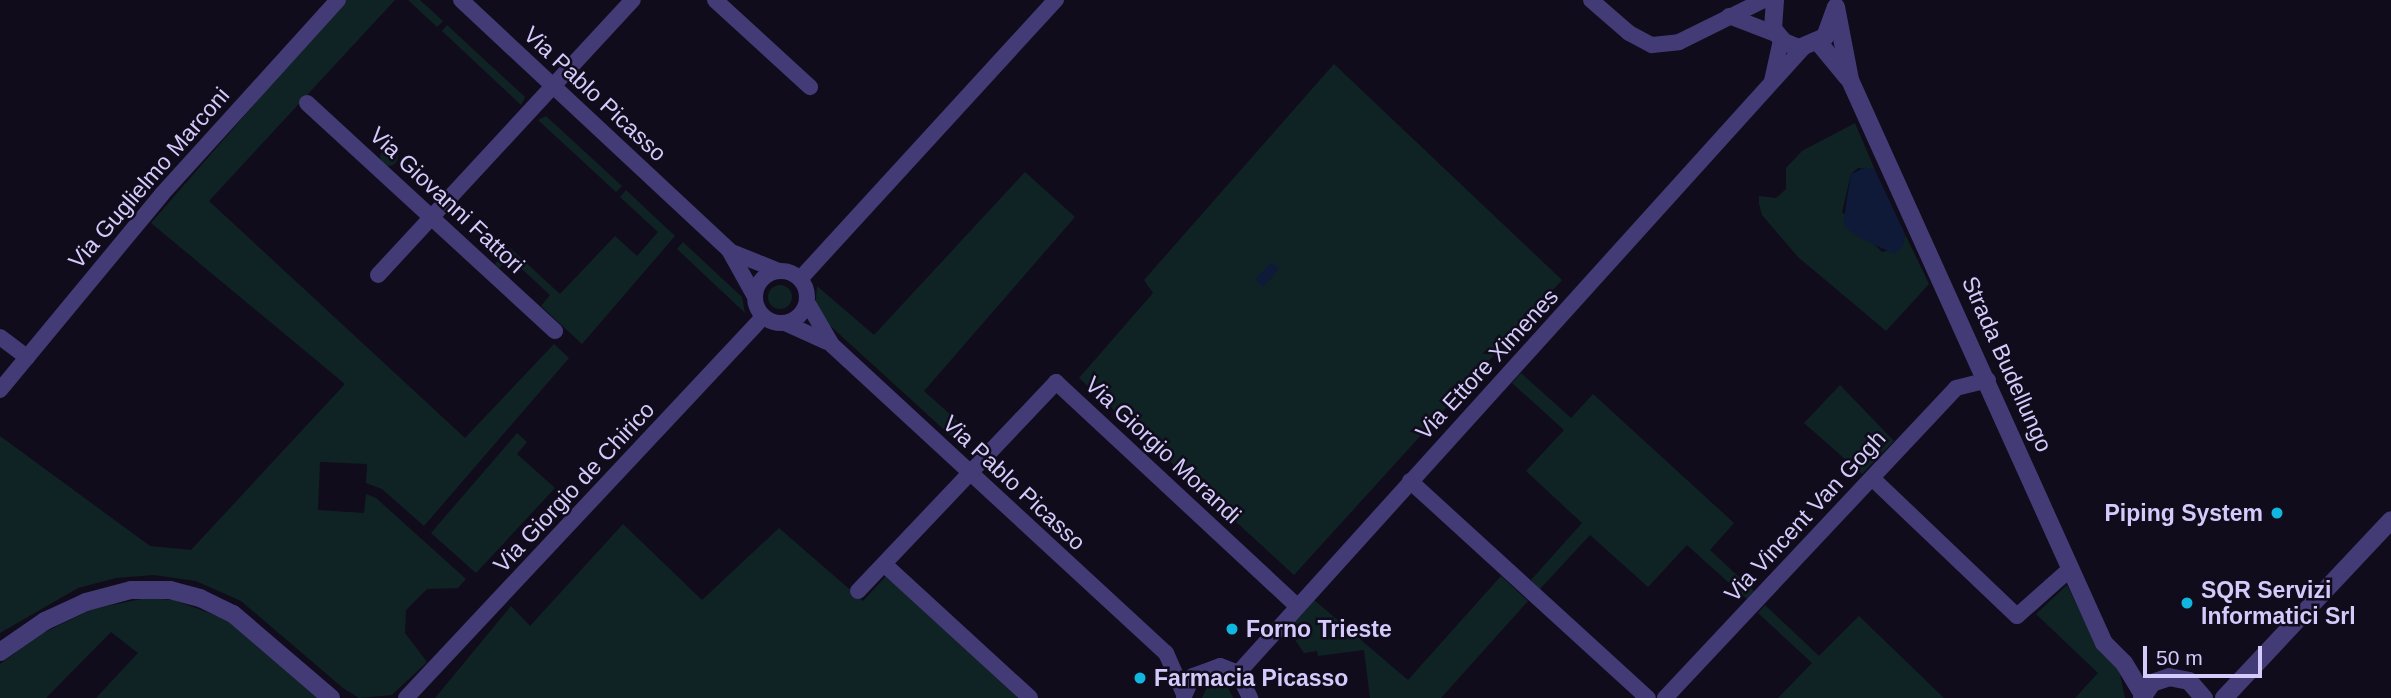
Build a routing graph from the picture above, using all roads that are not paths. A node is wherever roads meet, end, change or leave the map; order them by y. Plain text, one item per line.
1 (338, 0) edge
2 (461, 0) edge
3 (633, 0) edge
4 (715, 0) edge
5 (1056, 0) edge
6 (1591, 0) edge
7 (1764, 0) edge
8 (1775, 0) edge
9 (1837, 3) edge
10 (1729, 16) junction
11 (1778, 37) junction
12 (1811, 46) junction
13 (1850, 80) junction
14 (1771, 86) junction
15 (553, 87) junction
16 (810, 87) dead end
17 (307, 103) dead end
18 (432, 217) junction
19 (729, 250) junction
20 (779, 271) junction
21 (378, 275) dead end
22 (800, 279) junction
23 (754, 295) junction
24 (807, 302) junction
25 (763, 317) junction
26 (785, 323) junction
27 (555, 331) dead end
28 (0, 337) edge
29 (832, 345) junction
30 (27, 357) junction
31 (1988, 380) junction
32 (0, 390) edge
33 (970, 473) junction
34 (1872, 478) junction
35 (1410, 481) junction
36 (2391, 520) edge
37 (884, 564) junction
38 (2071, 568) junction
39 (858, 591) dead end
40 (1296, 605) junction
41 (0, 652) edge
42 (1166, 653) junction
43 (2124, 663) junction
44 (1210, 666) junction
45 (1238, 673) junction
46 (2249, 676) junction
47 (2160, 679) junction
48 (2200, 692) edge
49 (410, 696) edge
50 (1184, 696) edge
51 (2142, 697) edge
52 (331, 698) edge
53 (1030, 698) edge
54 (1250, 698) edge
55 (1648, 698) edge
56 (1665, 698) edge
57 (2224, 698) edge

1 - 30 street, Via Guglielmo Marconi
2 - 15 street, Via Pablo Picasso
3 - 15 street
4 - 16 street
5 - 22 street
6 - 10 street
7 - 10 street
8 - 11 street
9 - 12 street, Strada Budellungo
9 - 13 street, Strada Budellungo
10 - 11 street
11 - 12 street
11 - 14 street
12 - 13 street, Strada Budellungo
12 - 14 street, Via Ettore Ximenes
13 - 31 street, Strada Budellungo
14 - 35 street, Via Ettore Ximenes
15 - 18 street
15 - 19 street, Via Pablo Picasso
17 - 18 street, Via Giovanni Fattori
18 - 21 street
18 - 27 street, Via Giovanni Fattori
19 - 20 street, Via Pablo Picasso
19 - 23 street, Via Pablo Picasso
20 - 22 street
20 - 23 street
22 - 24 street
23 - 25 street
24 - 26 street
24 - 29 street, Via Pablo Picasso
25 - 26 street
25 - 49 street, Via Giorgio de Chirico
26 - 29 street, Via Pablo Picasso
28 - 30 street
29 - 33 street, Via Pablo Picasso
30 - 32 street, Via Guglielmo Marconi
31 - 34 street, Via Vincent Van Gogh
31 - 38 street, Strada Budellungo
33 - 37 street, Via Giorgio Morandi
33 - 40 street, Via Giorgio Morandi
33 - 42 street, Via Pablo Picasso
34 - 38 street
34 - 56 street, Via Vincent Van Gogh
35 - 40 street, Via Ettore Ximenes
35 - 55 street
36 - 46 street
37 - 39 street, Via Giorgio Morandi
37 - 53 street
38 - 43 street, Strada Budellungo
40 - 45 street, Via Ettore Ximenes
41 - 52 street
42 - 44 street, Via Pablo Picasso
42 - 50 street, Via Pablo Picasso
43 - 47 street, Strada Budellungo
43 - 51 street, Strada Budellungo
44 - 45 street, Via Pablo Picasso
44 - 50 street, Via Pablo Picasso
45 - 54 street
46 - 48 street
46 - 57 street
47 - 48 street, Strada Budellungo
47 - 51 street, Strada Budellungo

